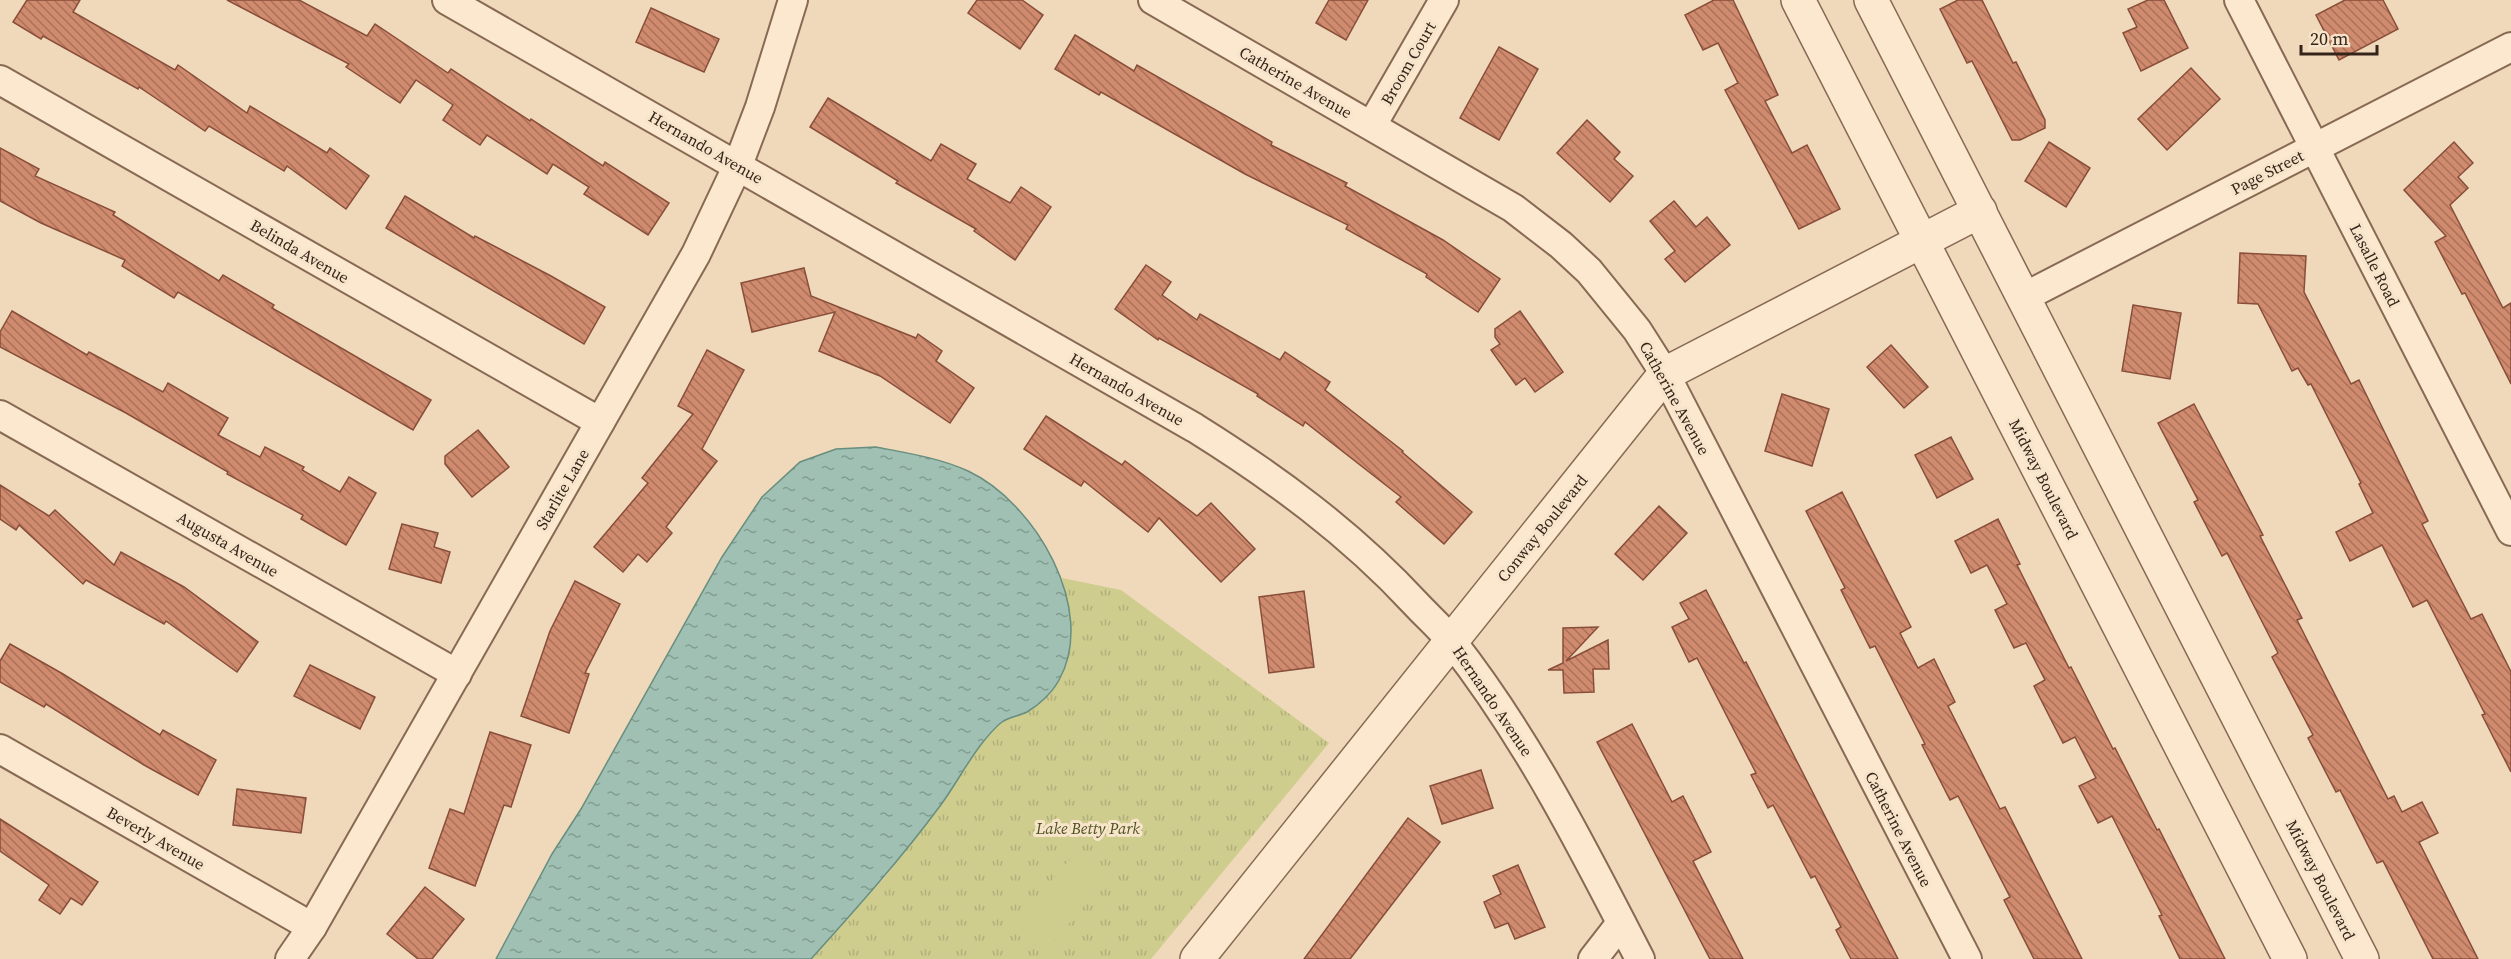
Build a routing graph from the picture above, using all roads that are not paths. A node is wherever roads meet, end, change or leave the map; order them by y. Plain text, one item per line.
1 (447, 0) edge
2 (793, 0) edge
3 (1153, 0) edge
4 (1444, 0) edge
5 (1798, 0) edge
6 (1871, 0) edge
7 (2239, 0) edge
8 (2511, 46) edge
9 (0, 80) edge
10 (1372, 125) junction
11 (2314, 147) junction
12 (738, 165) junction
13 (1980, 211) junction
14 (1922, 241) junction
15 (2024, 297) junction
16 (1665, 374) junction
17 (0, 415) edge
18 (600, 422) junction
19 (2511, 531) edge
20 (1452, 641) junction
21 (457, 674) junction
22 (0, 749) edge
23 (1621, 923) junction
24 (312, 927) junction
25 (290, 959) edge
26 (1197, 959) edge
27 (1593, 959) edge
28 (1640, 959) edge
29 (1967, 959) edge
30 (2290, 959) edge
31 (2362, 959) edge

1 - 12 street, Hernando Avenue
2 - 12 street, Starlite Lane
3 - 10 street, Catherine Avenue
4 - 10 street, Broom Court
5 - 14 street, Midway Boulevard
6 - 13 street, Midway Boulevard
7 - 11 street, Lasalle Road
8 - 11 street, Page Street
9 - 18 street, Belinda Avenue
10 - 16 street, Catherine Avenue
11 - 15 street, Page Street
11 - 19 street, Lasalle Road
12 - 18 street, Starlite Lane
12 - 20 street, Hernando Avenue
13 - 14 street, Conway Boulevard
13 - 15 street, Midway Boulevard
14 - 16 street, Conway Boulevard
14 - 30 street, Midway Boulevard
15 - 31 street, Midway Boulevard
16 - 20 street, Conway Boulevard
16 - 29 street, Catherine Avenue
17 - 21 street, Augusta Avenue
18 - 21 street, Starlite Lane
20 - 23 street, Hernando Avenue
20 - 26 street, Conway Boulevard
21 - 24 street, Starlite Lane
22 - 24 street, Beverly Avenue
23 - 27 street
23 - 28 street, Hernando Avenue
24 - 25 street, Starlite Lane

